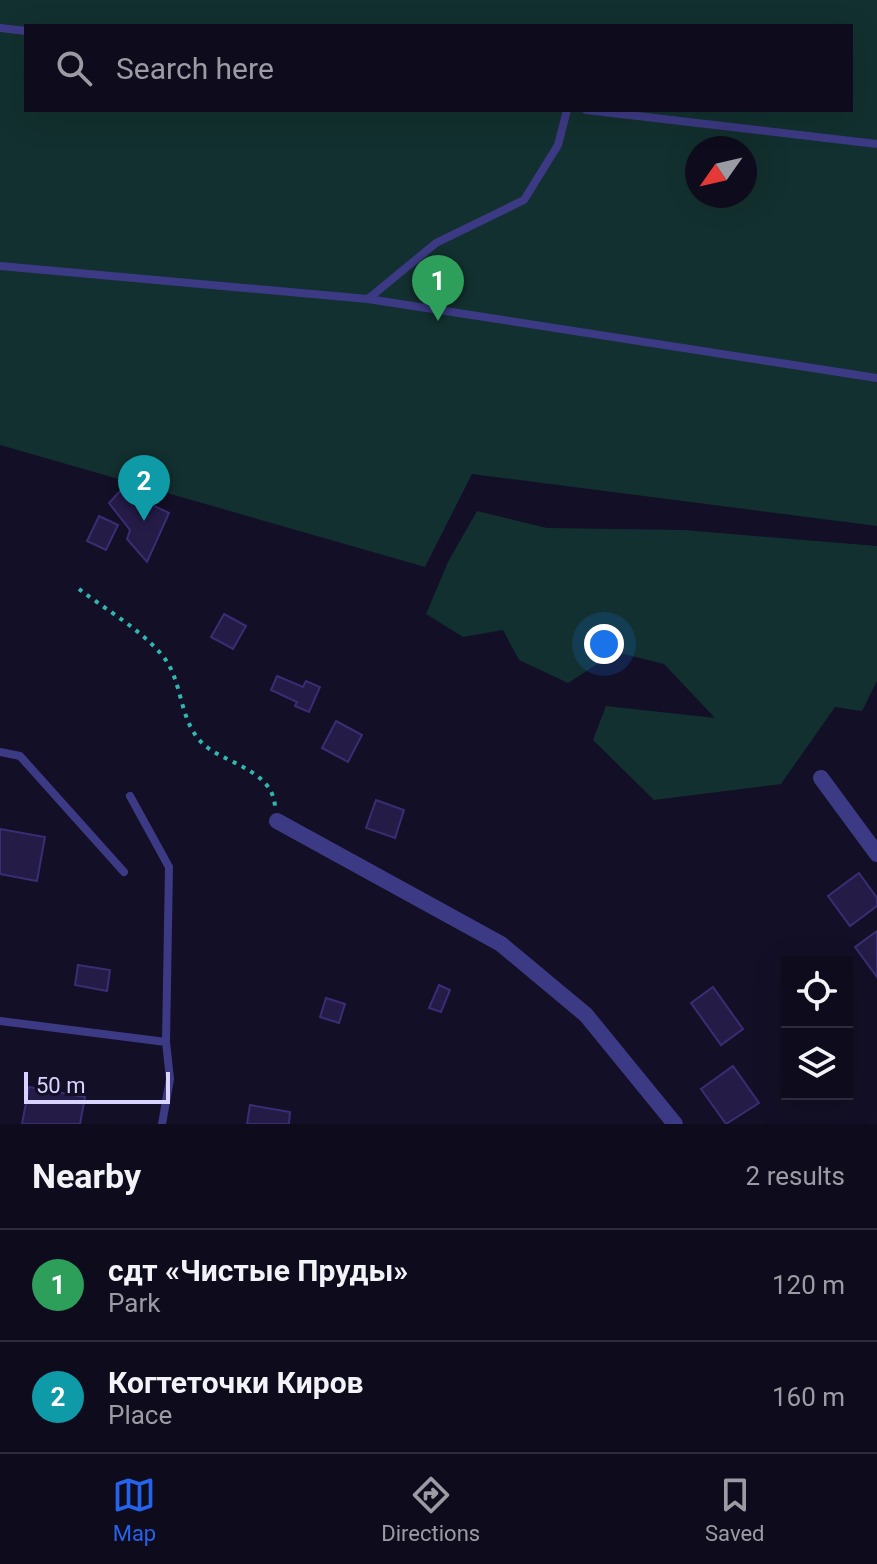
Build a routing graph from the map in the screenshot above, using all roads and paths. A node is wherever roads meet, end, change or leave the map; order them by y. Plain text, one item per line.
1 (0, 28) edge
2 (24, 31) edge
3 (566, 112) edge
4 (603, 112) edge
5 (877, 144) edge
6 (0, 266) edge
7 (368, 299) junction
8 (877, 378) edge
9 (79, 589) dead end
10 (0, 752) edge
11 (821, 778) dead end
12 (130, 796) dead end
13 (277, 821) joint
14 (877, 854) edge
15 (124, 872) dead end
16 (0, 1021) edge
17 (166, 1042) junction
18 (162, 1124) edge
19 (675, 1124) edge

1 - 2 lane
3 - 7 lane
4 - 5 lane
6 - 7 lane
7 - 8 lane
9 - 13 path
10 - 15 lane
11 - 14 street
12 - 17 lane
13 - 19 street
16 - 17 lane
17 - 18 lane

